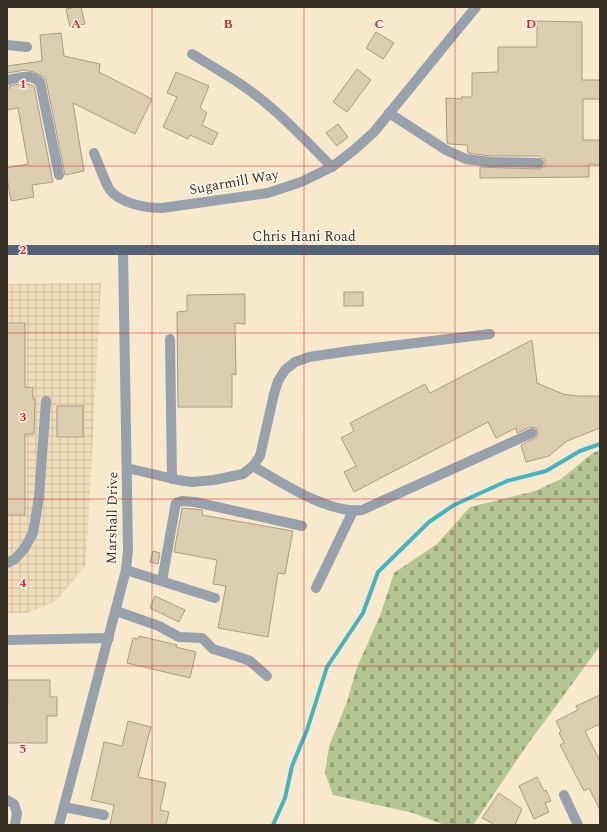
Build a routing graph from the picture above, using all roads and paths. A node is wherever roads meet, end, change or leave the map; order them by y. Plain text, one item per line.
1 (476, 7) edge
2 (7, 45) edge
3 (27, 47) dead end
4 (192, 54) dead end
5 (7, 80) edge
6 (389, 113) junction
7 (94, 153) dead end
8 (539, 163) dead end
9 (332, 167) junction
10 (59, 175) dead end
11 (7, 250) edge
12 (123, 250) junction
13 (600, 250) edge
14 (490, 334) dead end
15 (170, 339) dead end
16 (46, 401) dead end
17 (532, 433) dead end
18 (253, 466) junction
19 (127, 468) junction
20 (172, 479) junction
21 (352, 511) junction
22 (302, 526) dead end
23 (7, 563) edge
24 (126, 570) junction
25 (162, 581) junction
26 (316, 588) dead end
27 (215, 598) dead end
28 (116, 611) junction
29 (109, 638) junction
30 (7, 640) edge
31 (267, 676) dead end
32 (564, 795) dead end
33 (7, 800) edge
34 (64, 807) junction
35 (104, 815) dead end
36 (15, 825) edge
37 (59, 825) edge
38 (578, 825) edge

1 - 6 street, Sugarmill Way
2 - 3 street
4 - 9 street
5 - 10 street
6 - 8 street
6 - 9 street, Sugarmill Way
7 - 9 street, Sugarmill Way
11 - 12 main road, Chris Hani Road
12 - 13 main road, Chris Hani Road
12 - 19 street, Marshall Drive
14 - 18 street
15 - 20 street
16 - 23 street
17 - 21 street
18 - 20 street
18 - 21 street
19 - 20 street
19 - 24 street, Marshall Drive
21 - 26 street
22 - 25 street
24 - 25 street
24 - 28 street, Marshall Drive
25 - 27 street
28 - 29 street, Marshall Drive
28 - 31 street
29 - 30 street
29 - 34 street, Marshall Drive
32 - 38 street
33 - 36 street
34 - 35 street
34 - 37 street, Marshall Drive

